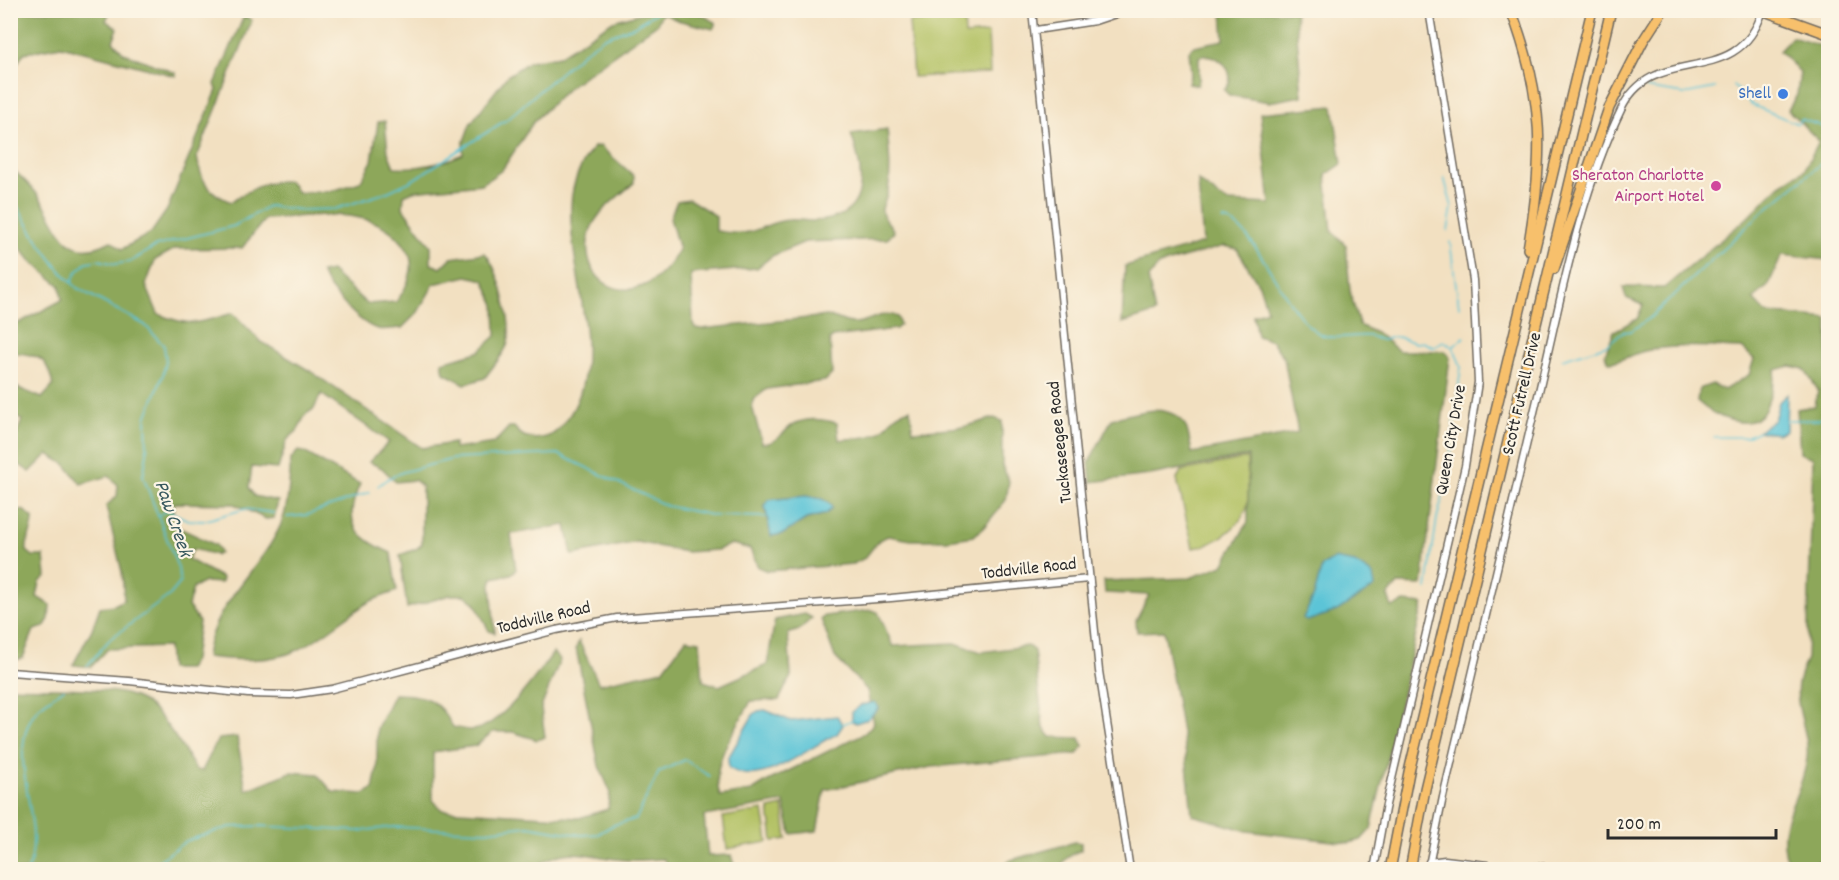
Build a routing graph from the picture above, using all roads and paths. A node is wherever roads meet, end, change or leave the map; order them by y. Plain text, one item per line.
1 (1032, 10) edge
2 (1128, 10) edge
3 (1429, 10) edge
4 (1510, 10) edge
5 (1592, 10) edge
6 (1611, 10) edge
7 (1762, 11) edge
8 (1664, 12) edge
9 (1036, 30) junction
10 (1828, 34) edge
11 (1539, 311) junction
12 (1514, 331) junction
13 (1089, 579) junction
14 (10, 672) edge
15 (1429, 862) junction
16 (1828, 866) edge
17 (1492, 869) edge
18 (1130, 870) edge
19 (1374, 870) edge
20 (1390, 870) edge
21 (1410, 870) edge
22 (1428, 870) edge
23 (1455, 870) edge
24 (1594, 870) edge
25 (1814, 870) edge

1 - 9 street, Tuckaseegee Road
2 - 9 street
3 - 19 street, Queen City Drive
4 - 12 highway
5 - 12 highway
6 - 11 highway
7 - 10 highway
7 - 15 street, Scott Futrell Drive
8 - 11 highway
9 - 13 street, Tuckaseegee Road
11 - 21 highway
12 - 20 highway
13 - 14 street, Toddville Road
13 - 18 street, Tuckaseegee Road
15 - 17 street
15 - 22 street, Scott Futrell Drive
15 - 23 street
16 - 25 street
17 - 24 street

